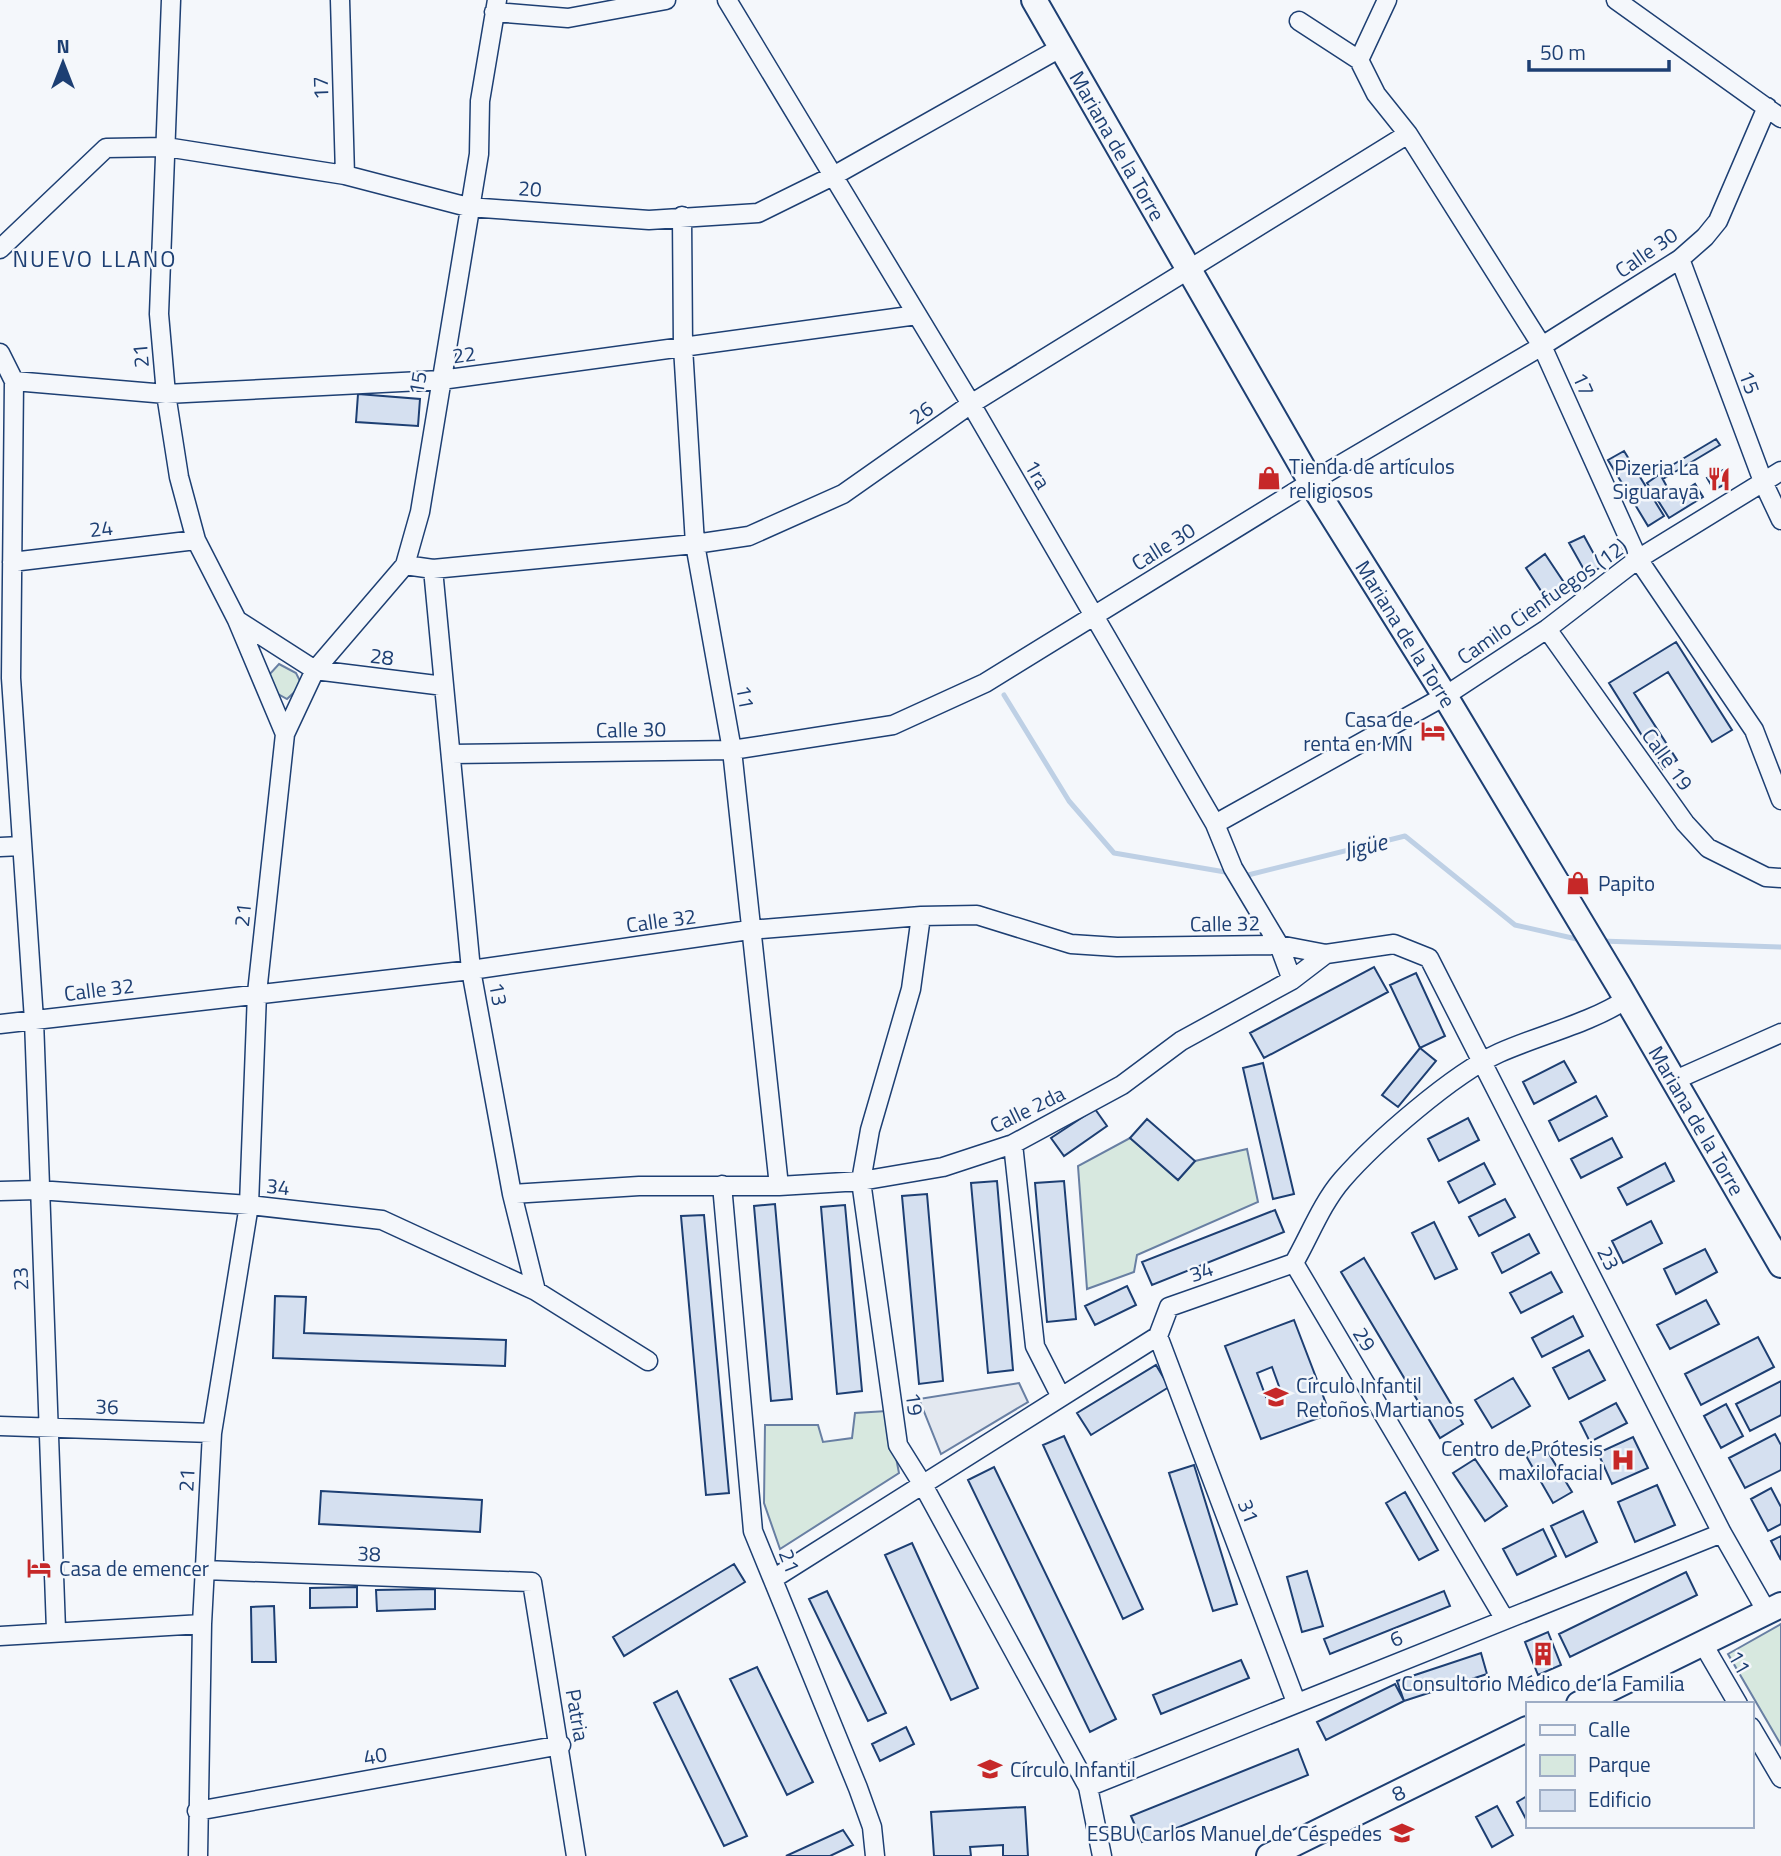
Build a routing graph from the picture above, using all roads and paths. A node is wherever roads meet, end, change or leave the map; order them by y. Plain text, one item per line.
1 (171, 0) edge
2 (340, 0) edge
3 (666, 0) edge
4 (727, 0) edge
5 (1034, 0) edge
6 (1387, 0) edge
7 (1616, 0) edge
8 (496, 6) edge
9 (1298, 21) dead end
10 (1062, 47) junction
11 (1359, 60) junction
12 (1774, 113) edge
13 (1408, 134) junction
14 (166, 147) junction
15 (345, 175) junction
16 (835, 175) junction
17 (468, 206) junction
18 (682, 216) junction
19 (0, 250) edge
20 (1680, 259) junction
21 (1191, 269) junction
22 (916, 314) junction
23 (1542, 346) junction
24 (683, 347) junction
25 (0, 353) edge
26 (440, 380) junction
27 (14, 381) junction
28 (166, 394) junction
29 (971, 404) junction
30 (1781, 471) edge
31 (1311, 482) junction
32 (1764, 484) junction
33 (1781, 520) edge
34 (196, 540) junction
35 (695, 544) junction
36 (1638, 559) junction
37 (12, 562) junction
38 (405, 565) junction
39 (433, 569) junction
40 (1095, 615) junction
41 (237, 620) junction
42 (1547, 629) junction
43 (315, 670) junction
44 (444, 686) junction
45 (1445, 696) junction
46 (285, 734) junction
47 (732, 750) junction
48 (451, 754) junction
49 (1781, 800) edge
50 (1215, 824) junction
51 (22, 846) junction
52 (0, 847) edge
53 (1781, 878) edge
54 (921, 916) junction
55 (749, 930) junction
56 (1394, 944) joint
57 (1279, 945) junction
58 (1326, 954) junction
59 (471, 970) junction
60 (1292, 980) junction
61 (257, 993) junction
62 (1627, 999) junction
63 (34, 1020) junction
64 (0, 1024) edge
65 (1781, 1033) edge
66 (1484, 1061) junction
67 (1673, 1081) junction
68 (1013, 1144) junction
69 (861, 1181) junction
70 (722, 1185) junction
71 (779, 1186) junction
72 (0, 1191) edge
73 (38, 1191) junction
74 (512, 1194) junction
75 (249, 1205) junction
76 (1294, 1263) junction
77 (1781, 1265) edge
78 (536, 1291) junction
79 (1158, 1336) junction
80 (648, 1362) dead end
81 (1061, 1397) junction
82 (0, 1426) edge
83 (50, 1427) junction
84 (212, 1433) junction
85 (923, 1485) junction
86 (1722, 1533) junction
87 (204, 1570) junction
88 (773, 1579) junction
89 (533, 1581) joint
90 (1774, 1609) edge
91 (1504, 1618) junction
92 (202, 1624) junction
93 (56, 1630) junction
94 (0, 1636) edge
95 (1703, 1644) junction
96 (1297, 1702) junction
97 (1583, 1702) edge
98 (1737, 1702) edge
99 (1526, 1729) edge
100 (1753, 1730) edge
101 (561, 1745) junction
102 (1781, 1778) edge
103 (1088, 1787) junction
104 (197, 1811) junction
105 (198, 1856) edge
106 (576, 1856) edge
107 (875, 1856) edge
108 (1102, 1856) edge
109 (1269, 1856) edge

1 - 14 street, 21
2 - 15 street, 17
3 - 8 street
4 - 16 street, 1ra
5 - 10 street, Mariana de la Torre
6 - 11 street
7 - 12 street
8 - 17 street, 15
9 - 11 street
10 - 16 street, 20
10 - 21 street, Mariana de la Torre
11 - 13 street, 17
12 - 20 street, Calle 30
13 - 21 street, 26
13 - 23 street, 17
14 - 15 street, 20
14 - 19 street, 20
14 - 28 street, 21
15 - 17 street, 20
16 - 18 street, 20
16 - 22 street, 1ra
17 - 18 street, 20
17 - 26 street, 15
18 - 24 street, 11
20 - 23 street, Calle 30
20 - 32 street, 15
21 - 29 street, 26
21 - 31 street, Mariana de la Torre
22 - 24 street, 22
22 - 29 street, 1ra
23 - 31 street, Calle 30
23 - 36 street, 17
24 - 26 street, 22
24 - 35 street, 11
25 - 27 street
26 - 28 street, 22
26 - 38 street, 15
27 - 28 street, 22
27 - 37 street, 23
28 - 34 street, 21
29 - 35 street, 26
29 - 40 street, 1ra
30 - 32 street, Camilo Cienfuegos (12)
31 - 40 street, Calle 30
31 - 45 street, Mariana de la Torre
32 - 33 street, 15
32 - 36 street, Camilo Cienfuegos (12)
34 - 37 street, 24
34 - 41 street, 21
35 - 39 street, 26
35 - 47 street, 11
36 - 42 street, Camilo Cienfuegos (12)
36 - 49 street, 17
37 - 51 street, 23
38 - 39 street, 26
38 - 43 street, 15
39 - 44 street, 13
40 - 47 street, Calle 30
40 - 50 street, 1ra
41 - 43 street
41 - 46 street, 21
42 - 45 street, Camilo Cienfuegos (12)
42 - 53 street, Calle 19
43 - 44 street, 28
43 - 46 street, 15
44 - 48 street, 13
45 - 50 street, Camilo Cienfuegos (12)
45 - 62 street, Mariana de la Torre
46 - 61 street, 21
47 - 48 street, Calle 30
47 - 55 street, 11
48 - 59 street, 13
50 - 57 street, 1ra
51 - 52 street
51 - 63 street, 23
54 - 55 street, Calle 32
54 - 57 street, Calle 32
54 - 69 street, 19
55 - 59 street, Calle 32
55 - 71 street, 11
56 - 58 street, Calle 2da
56 - 66 street, 23
57 - 58 street, Calle 32
57 - 60 street, 1ra
58 - 60 street, Calle 2da
59 - 61 street, Calle 32
59 - 74 street, 13
60 - 68 street, Calle 2da
61 - 63 street, Calle 32
61 - 75 street, 21
62 - 66 street
62 - 67 street, Mariana de la Torre
63 - 64 street, Calle 32
63 - 73 street, 23
65 - 67 street
66 - 76 street
66 - 86 street, 23
67 - 77 street, Mariana de la Torre
68 - 69 street, Calle 2da
68 - 81 street
69 - 71 street, Calle 2da
69 - 85 street, 19
70 - 71 street, Calle 2da
70 - 74 street, Calle 2da
70 - 88 street, 21
72 - 73 street, 34
73 - 75 street, 34
73 - 83 street, 23
74 - 78 street, 13
75 - 78 street, 34
75 - 84 street, 21
76 - 79 street, 34
76 - 91 street, 29
78 - 80 street
79 - 81 street
79 - 96 street, 31
81 - 85 street
82 - 83 street, 36
83 - 84 street, 36
83 - 93 street, 23
84 - 87 street, 21
85 - 88 street
85 - 103 street, 19
86 - 90 street, 23
86 - 91 street, 6
87 - 89 street, 38
87 - 92 street, 21
88 - 107 street, 21
89 - 101 street, Patria
90 - 95 street
91 - 96 street, 6
92 - 93 street
92 - 104 street, 21
93 - 94 street
95 - 97 street
95 - 98 street, 11
96 - 103 street, 6
99 - 109 street, 8
100 - 102 street
101 - 104 street, 40
101 - 106 street, Patria
103 - 108 street, 19
104 - 105 street, 21

